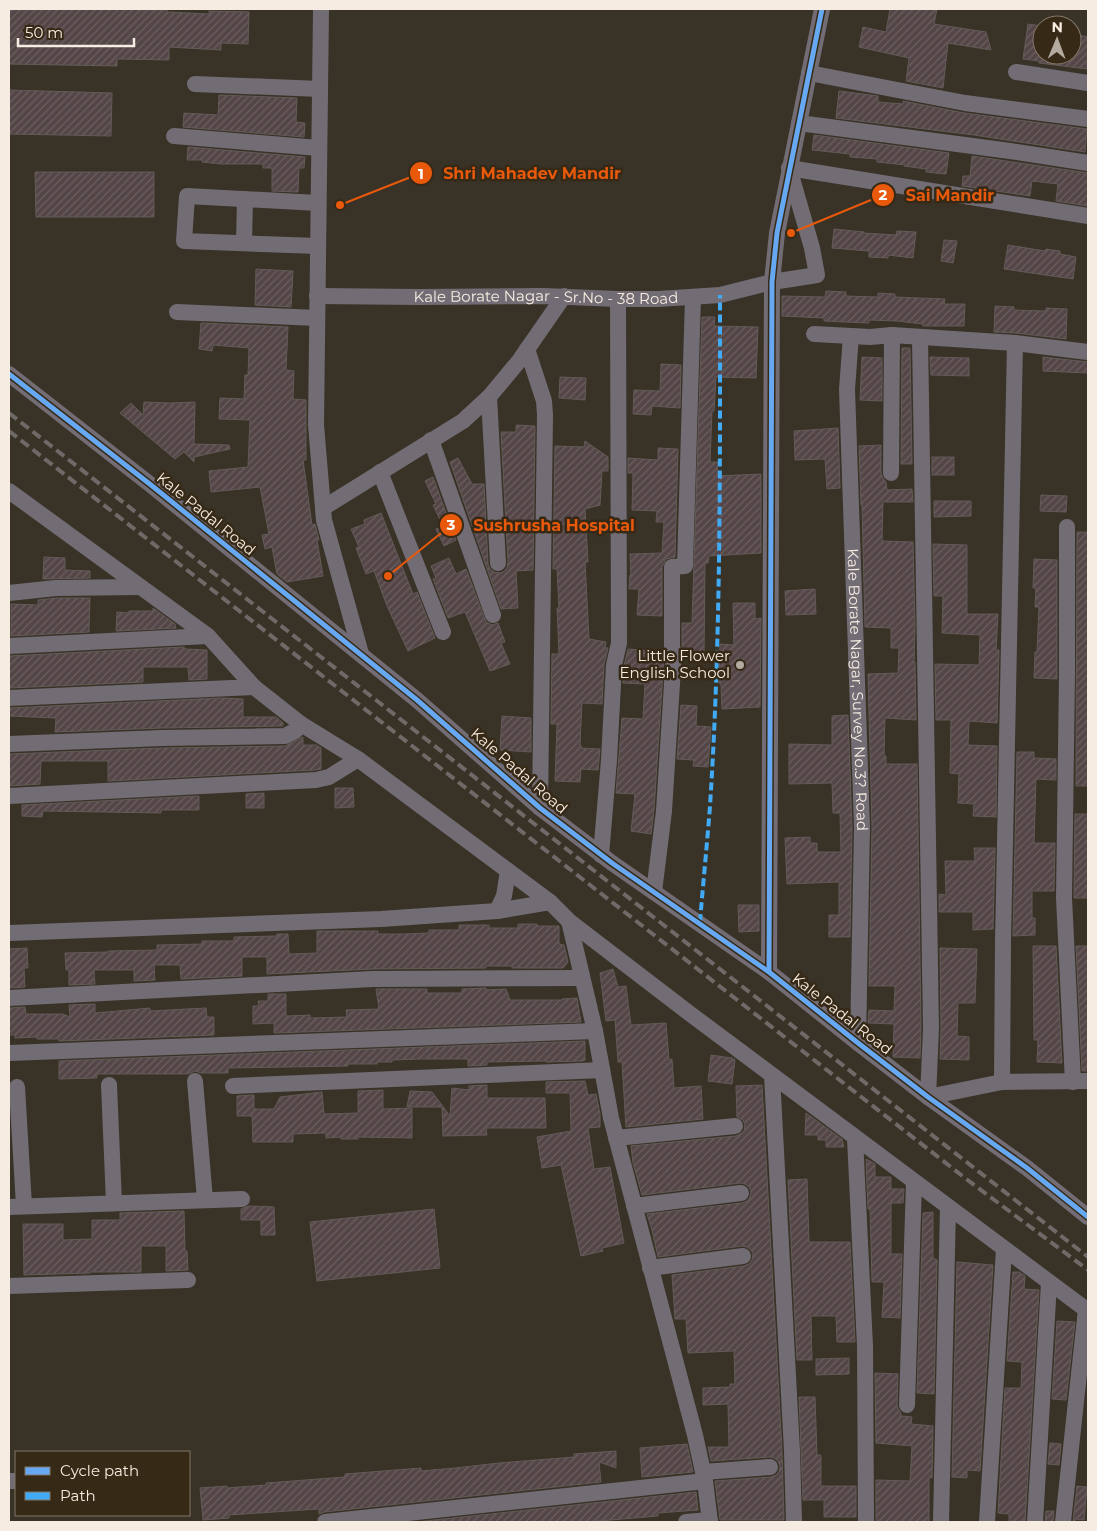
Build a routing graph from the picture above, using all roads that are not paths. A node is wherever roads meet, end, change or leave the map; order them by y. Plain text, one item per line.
1 (321, 9) edge
2 (822, 9) edge
3 (1016, 72) dead end
4 (809, 73) junction
5 (1088, 83) edge
6 (195, 84) dead end
7 (320, 89) junction
8 (1088, 118) edge
9 (799, 123) junction
10 (174, 136) dead end
11 (319, 148) junction
12 (1088, 163) edge
13 (789, 168) junction
14 (245, 199) junction
15 (318, 203) junction
16 (1088, 216) edge
17 (244, 243) junction
18 (318, 246) junction
19 (772, 282) junction
20 (317, 296) junction
21 (564, 296) junction
22 (693, 297) junction
23 (618, 299) junction
24 (177, 312) dead end
25 (317, 318) junction
26 (814, 334) dead end
27 (892, 335) junction
28 (851, 336) junction
29 (920, 337) junction
30 (1015, 343) junction
31 (527, 349) junction
32 (1088, 352) edge
33 (9, 374) edge
34 (489, 397) junction
35 (431, 440) junction
36 (380, 472) junction
37 (891, 473) dead end
38 (9, 491) edge
39 (323, 508) junction
40 (1067, 527) dead end
41 (498, 563) dead end
42 (140, 587) junction
43 (9, 593) edge
44 (493, 615) dead end
45 (443, 632) dead end
46 (208, 636) junction
47 (9, 646) edge
48 (361, 654) junction
49 (254, 687) junction
50 (9, 698) edge
51 (301, 724) junction
52 (9, 744) edge
53 (358, 759) junction
54 (9, 796) edge
55 (540, 808) junction
56 (601, 854) junction
57 (508, 871) junction
58 (654, 892) junction
59 (550, 902) junction
60 (497, 911) junction
61 (569, 921) junction
62 (9, 933) edge
63 (769, 972) junction
64 (582, 978) junction
65 (9, 998) edge
66 (595, 1032) junction
67 (858, 1043) junction
68 (9, 1053) edge
69 (602, 1070) junction
70 (772, 1076) junction
71 (195, 1081) dead end
72 (1002, 1082) junction
73 (1081, 1082) edge
74 (109, 1085) dead end
75 (17, 1086) dead end
76 (233, 1086) dead end
77 (928, 1096) junction
78 (736, 1126) dead end
79 (616, 1138) junction
80 (856, 1138) junction
81 (914, 1182) junction
82 (741, 1193) dead end
83 (242, 1199) dead end
84 (205, 1200) junction
85 (114, 1203) junction
86 (16, 1206) edge
87 (634, 1206) junction
88 (948, 1207) junction
89 (1088, 1217) edge
90 (1004, 1249) junction
91 (743, 1256) dead end
92 (650, 1268) junction
93 (188, 1280) dead end
94 (1049, 1283) junction
95 (9, 1286) edge
96 (1087, 1310) edge
97 (907, 1404) dead end
98 (770, 1467) dead end
99 (704, 1477) junction
100 (710, 1521) edge
101 (325, 1522) edge
102 (686, 1522) edge
103 (794, 1522) edge
104 (866, 1522) edge
105 (941, 1522) edge
106 (987, 1522) edge
107 (1035, 1522) edge
108 (1062, 1522) edge

1 - 7 street
2 - 4 street
3 - 5 street
4 - 8 street
4 - 9 street
6 - 7 street
7 - 11 street
9 - 12 street
9 - 13 street
10 - 11 street
11 - 15 street
13 - 16 street
13 - 19 street
13 - 19 street, Kale Borate Nagar - Sr.No - 38 Road
14 - 15 street
14 - 17 street
14 - 17 street
15 - 18 street
17 - 18 street
18 - 20 street
19 - 22 street, Kale Borate Nagar - Sr.No - 38 Road
19 - 63 street
20 - 21 street, Kale Borate Nagar - Sr.No - 38 Road
20 - 25 street
21 - 23 street, Kale Borate Nagar - Sr.No - 38 Road
21 - 31 street
22 - 23 street, Kale Borate Nagar - Sr.No - 38 Road
22 - 58 street
23 - 56 street
24 - 25 street
25 - 39 street
26 - 28 street
27 - 28 street
27 - 29 street
27 - 37 street
28 - 67 street, Kale Borate Nagar, Survey No.3? Road
29 - 30 street
29 - 77 street
30 - 32 street
30 - 72 street
31 - 34 street
31 - 55 street
33 - 48 street, Kale Padal Road
34 - 35 street
34 - 41 street
35 - 36 street
35 - 44 street
36 - 39 street
36 - 45 street
38 - 42 street
39 - 48 street
40 - 73 street
42 - 43 street
42 - 46 street
46 - 47 street
46 - 49 street
48 - 55 street, Kale Padal Road
49 - 50 street
49 - 51 street
51 - 52 street
51 - 53 street
53 - 54 street
53 - 57 street
55 - 56 street, Kale Padal Road
56 - 58 street, Kale Padal Road
57 - 59 street
57 - 60 street
58 - 63 street, Kale Padal Road
59 - 60 street
59 - 61 street
60 - 62 street
61 - 64 street
61 - 70 street
63 - 67 street, Kale Padal Road
64 - 65 street
64 - 66 street
66 - 68 street
66 - 69 street
67 - 77 street, Kale Padal Road
69 - 76 street
69 - 79 street
70 - 80 street
70 - 103 street
71 - 84 street
72 - 73 street
72 - 77 street
74 - 85 street
75 - 86 street
77 - 89 street, Kale Padal Road
78 - 79 street
79 - 87 street
80 - 81 street
80 - 104 street
81 - 88 street
81 - 97 street
82 - 87 street
83 - 84 street
84 - 85 street
85 - 86 street
87 - 92 street
88 - 90 street
88 - 105 street
90 - 94 street
90 - 106 street
91 - 92 street
92 - 99 street
93 - 95 street
94 - 96 street
94 - 107 street
96 - 108 street
98 - 99 street
99 - 100 street
99 - 101 street
100 - 102 street

